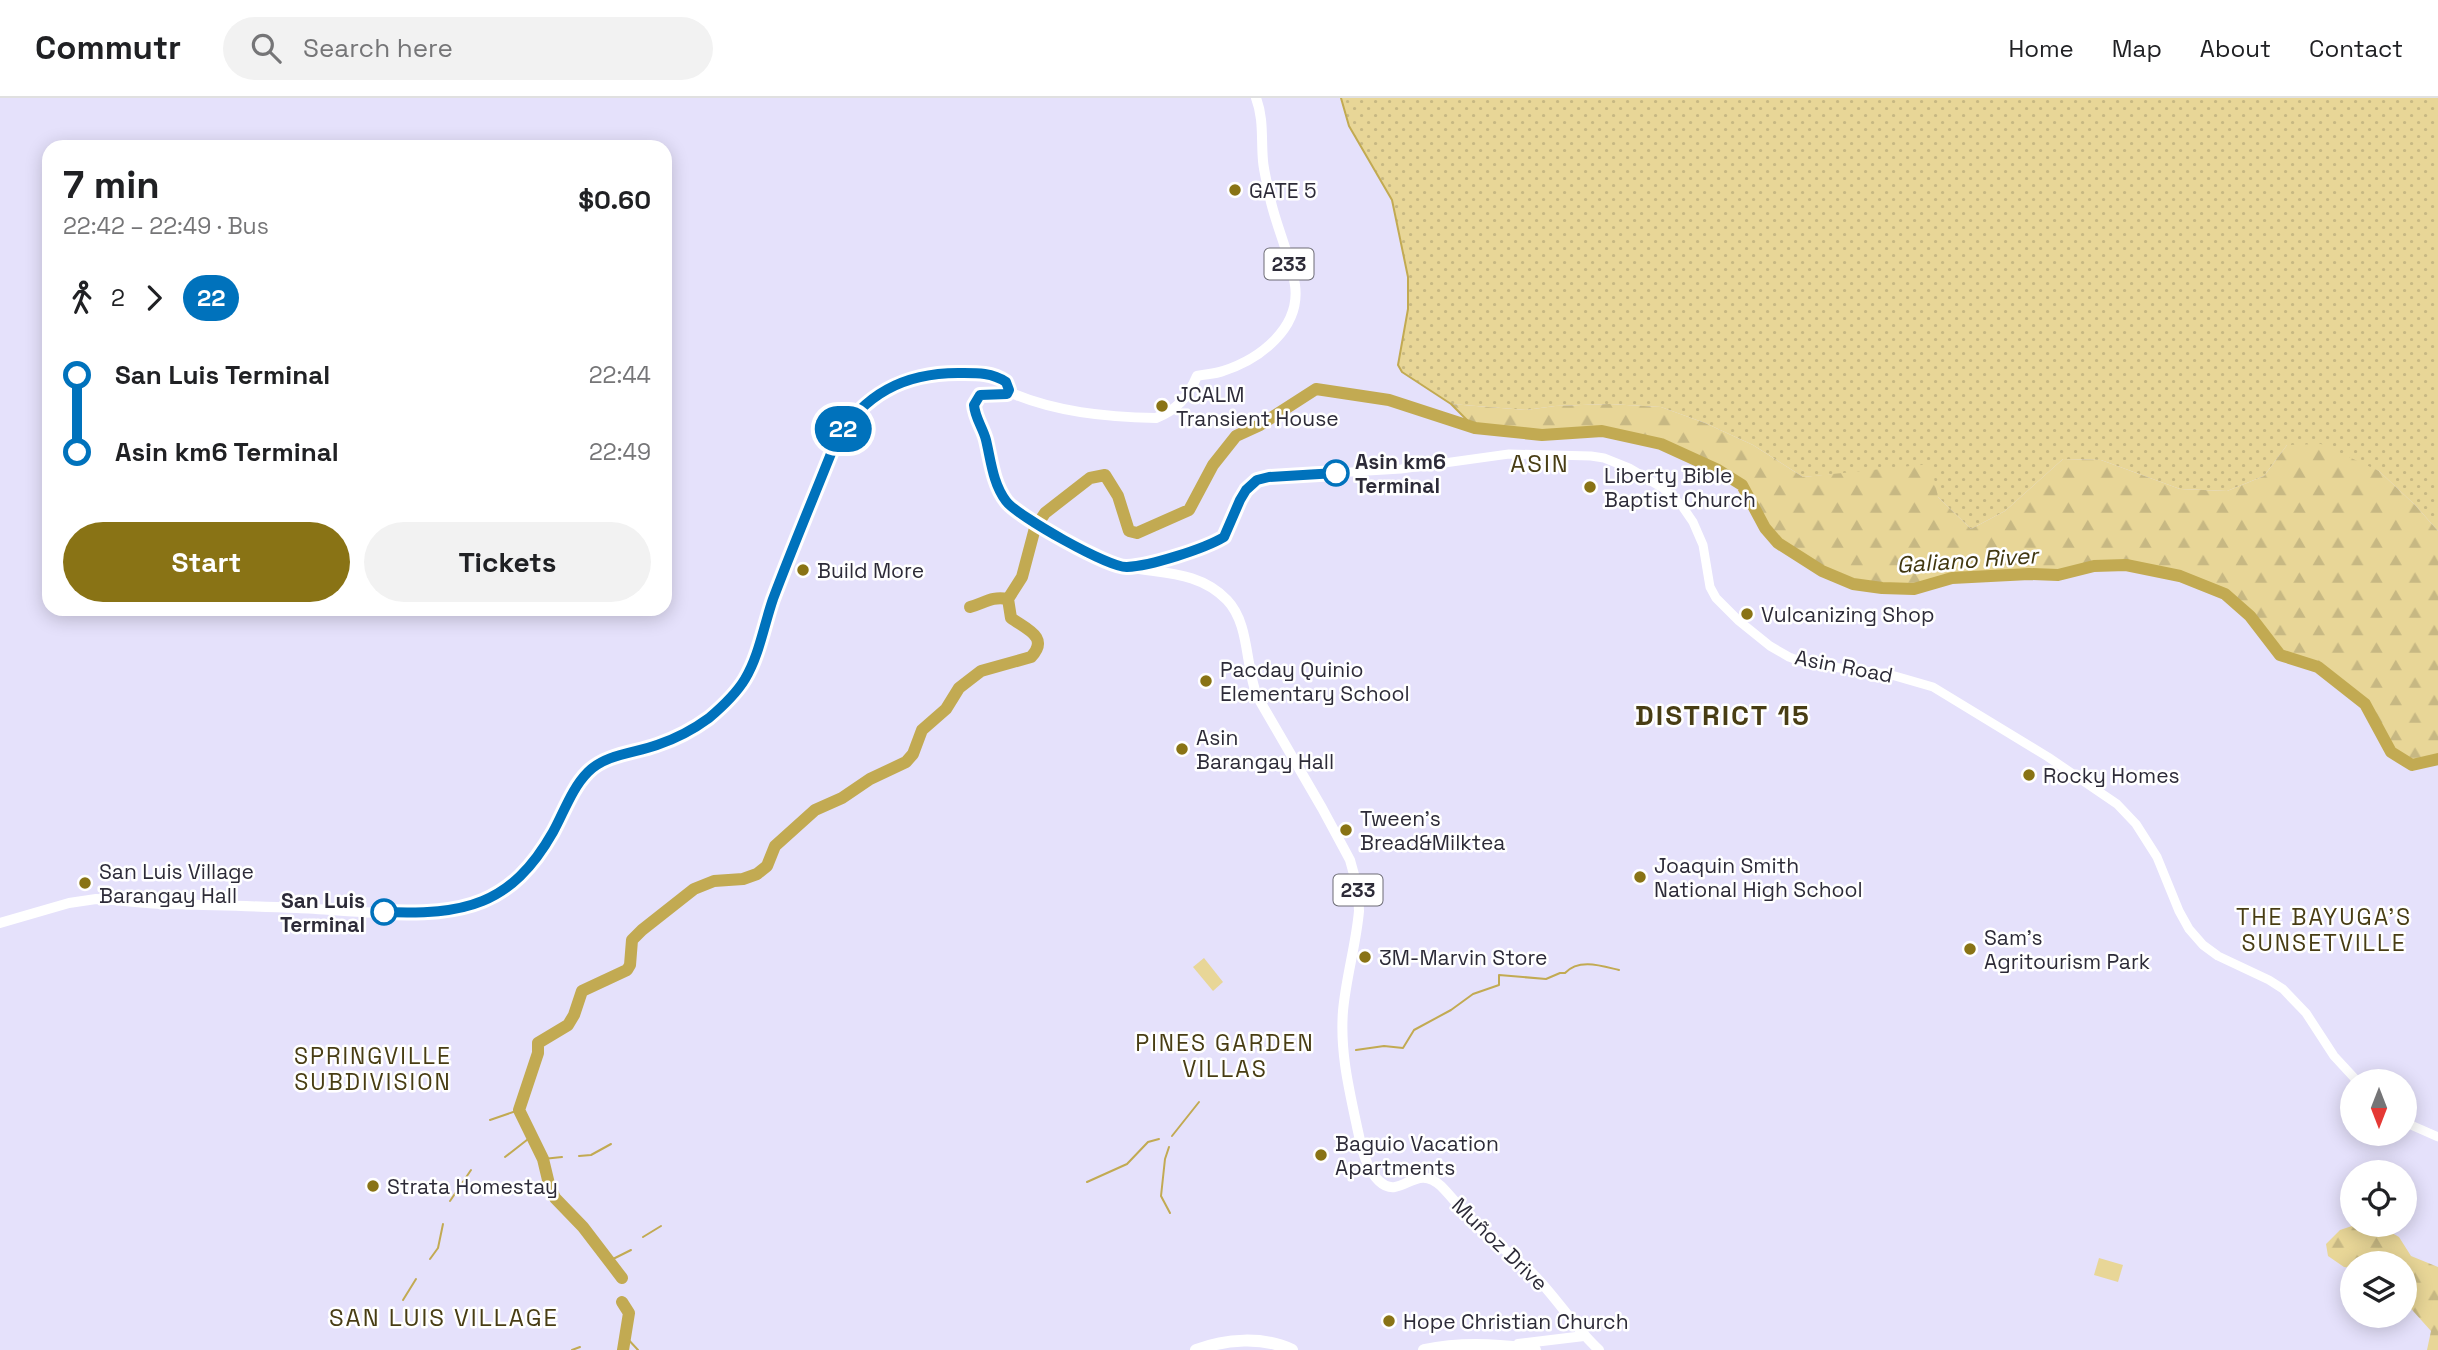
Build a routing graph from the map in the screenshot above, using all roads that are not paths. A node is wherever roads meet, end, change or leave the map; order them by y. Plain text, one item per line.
1 (1256, 98) edge
2 (1009, 393) junction
3 (1125, 567) junction
4 (0, 923) edge
5 (2346, 1069) edge
6 (2417, 1128) edge
7 (2438, 1137) edge
8 (1584, 1336) junction
9 (1506, 1346) junction
10 (1196, 1350) edge
11 (1292, 1350) edge
12 (1424, 1350) edge
13 (1535, 1350) edge
14 (1600, 1350) edge

1 - 2 main road, 233
2 - 3 main road, 233
2 - 4 main road
3 - 5 main road, Asin Road
3 - 8 main road, Muñoz Drive / 233
6 - 7 main road
8 - 9 main road
8 - 14 main road, Muñoz Drive / 233
9 - 12 highway
9 - 13 highway
10 - 11 highway

